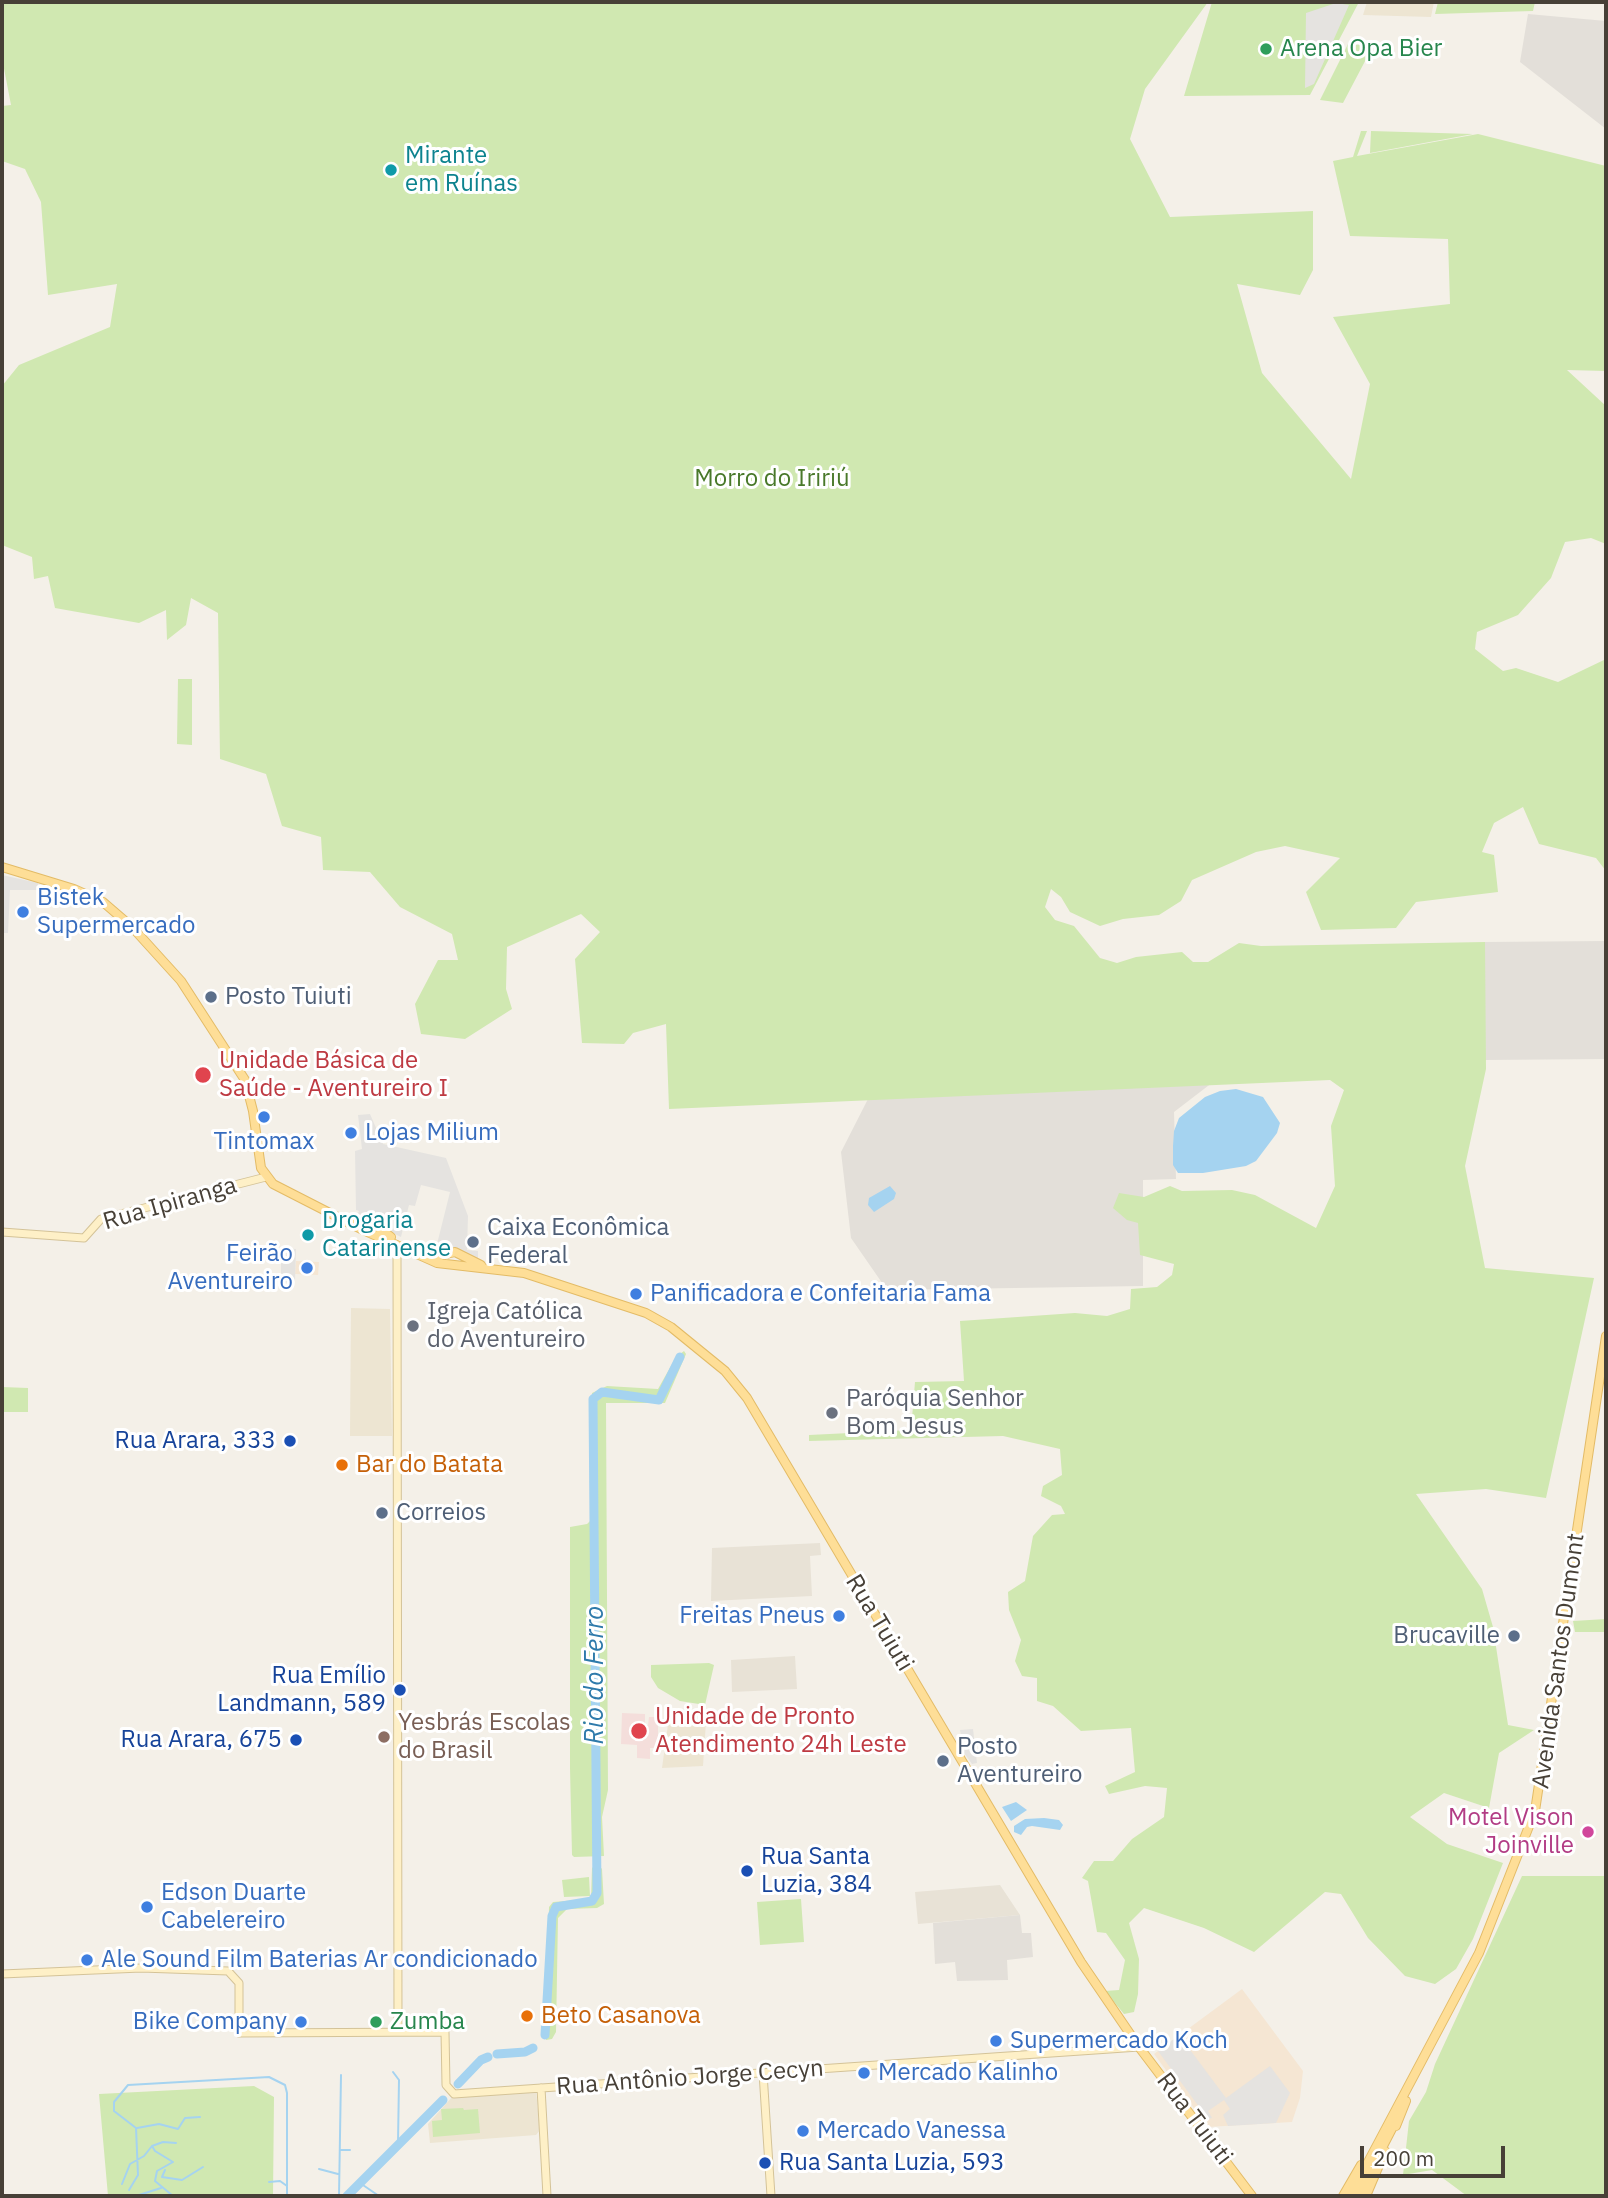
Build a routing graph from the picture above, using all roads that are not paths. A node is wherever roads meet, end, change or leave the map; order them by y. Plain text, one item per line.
1 (2, 867) edge
2 (266, 1177) junction
3 (366, 1219) junction
4 (347, 1222) junction
5 (363, 1230) junction
6 (2, 1232) edge
7 (397, 1245) junction
8 (458, 1253) junction
9 (456, 1266) junction
10 (489, 1268) junction
11 (1606, 1336) edge
12 (1606, 1372) edge
13 (2, 1974) edge
14 (398, 2032) junction
15 (1139, 2047) junction
16 (763, 2073) junction
17 (541, 2088) junction
18 (1406, 2101) junction
19 (1385, 2131) junction
20 (547, 2196) edge
21 (771, 2196) edge
22 (1252, 2196) edge
23 (1343, 2196) edge
24 (1350, 2196) edge
25 (1357, 2196) edge
26 (1366, 2196) edge

1 - 2 main road
2 - 4 main road, Rua Tuiuti
2 - 6 street, Rua Ipiranga
3 - 4 main road
3 - 5 main road
3 - 8 main road, Rua Tuiuti
4 - 5 main road, Rua Tuiuti
5 - 7 main road, Rua Tuiuti
7 - 9 main road, Rua Tuiuti
7 - 14 street
8 - 9 main road
8 - 10 main road, Rua Tuiuti
9 - 10 main road, Rua Tuiuti
10 - 15 main road, Rua Tuiuti
11 - 19 main road, Avenida Santos Dumont
12 - 18 main road, Avenida Santos Dumont
13 - 14 street
14 - 17 street, Rua Antônio Jorge Cecyn
15 - 16 street, Rua Antônio Jorge Cecyn
15 - 22 main road, Rua Tuiuti
16 - 17 street, Rua Antônio Jorge Cecyn
16 - 21 street
17 - 20 street
18 - 25 main road, Avenida Santos Dumont
18 - 26 main road
19 - 23 main road
19 - 24 main road, Avenida Santos Dumont

